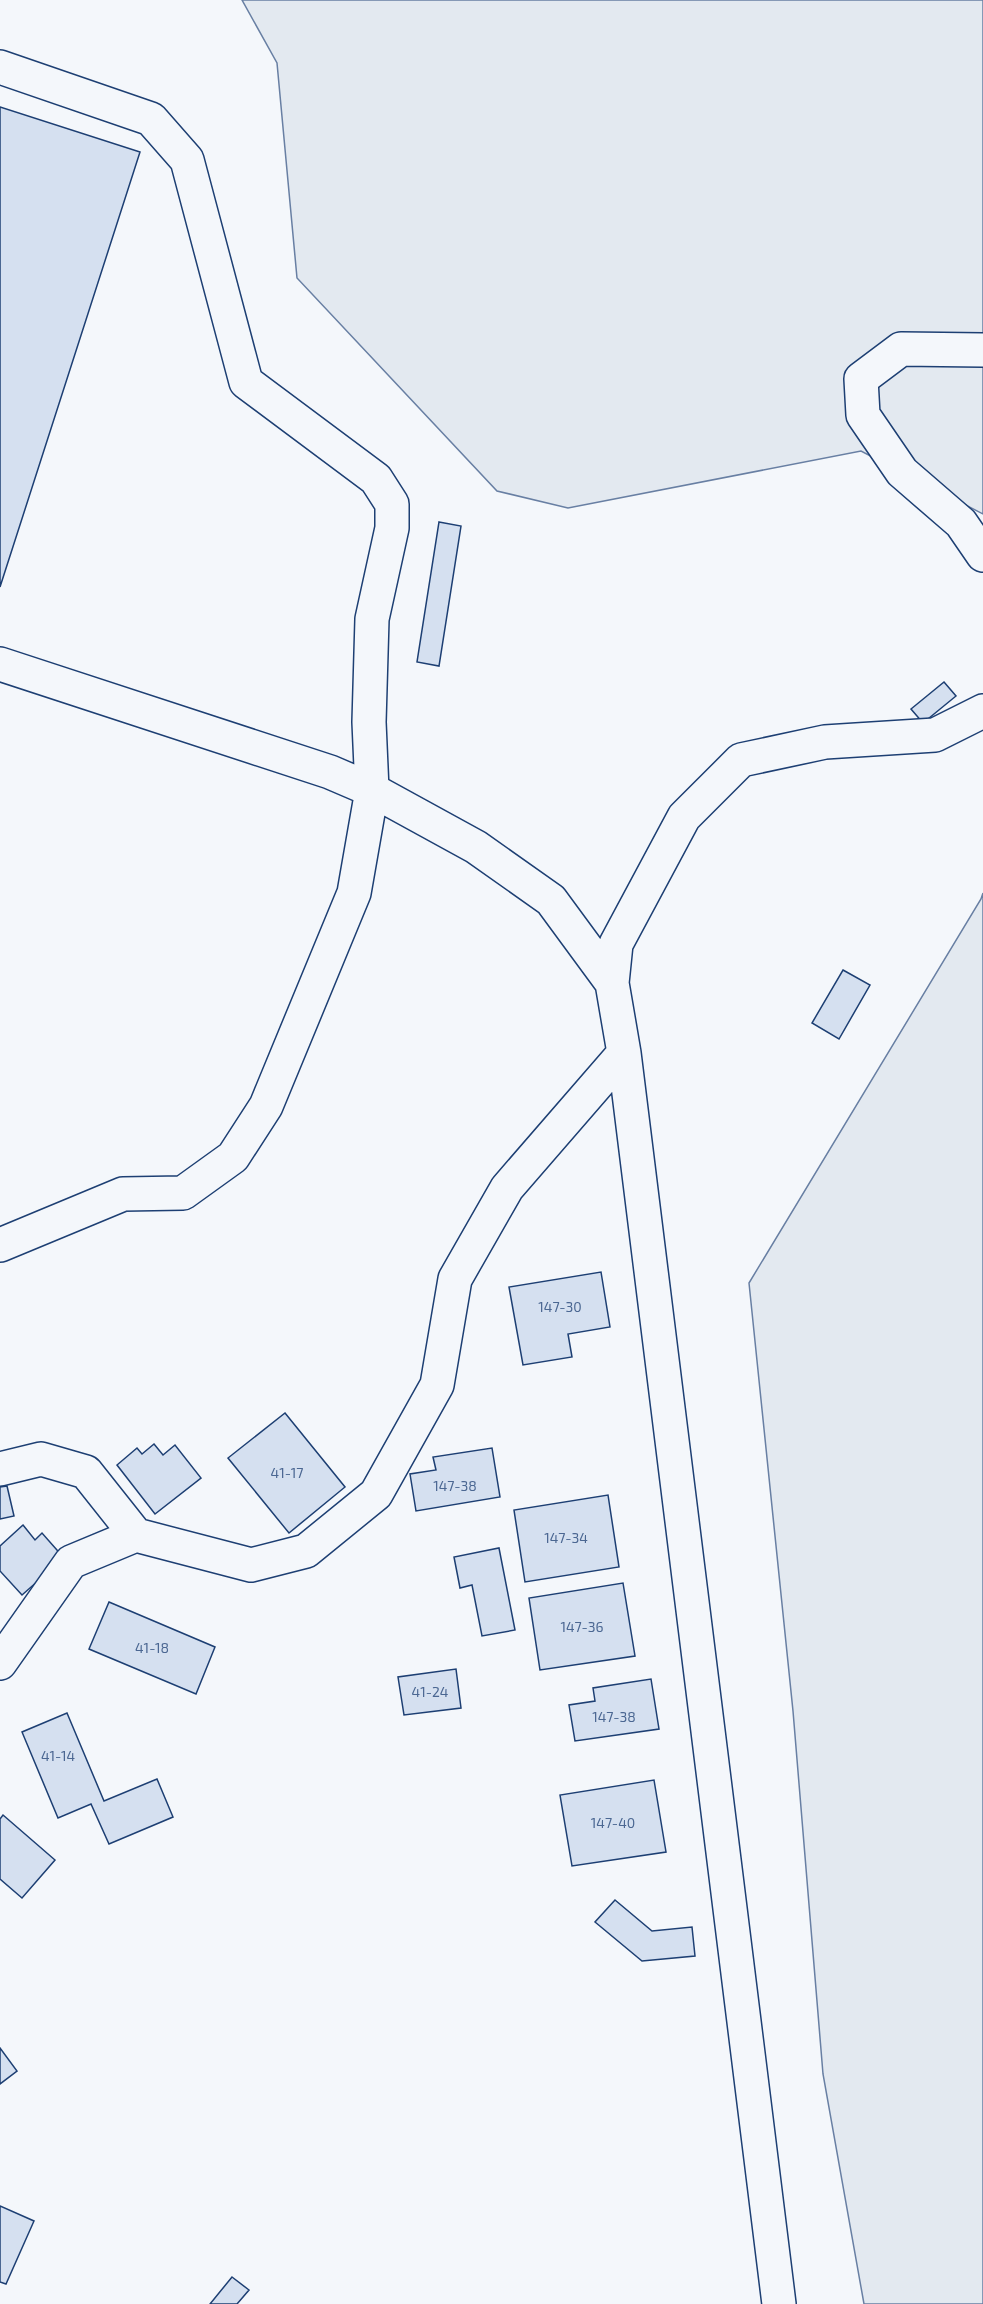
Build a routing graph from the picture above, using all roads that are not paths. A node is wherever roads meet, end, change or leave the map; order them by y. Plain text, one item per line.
1 (0, 67) edge
2 (983, 350) edge
3 (983, 555) edge
4 (0, 664) edge
5 (983, 711) edge
6 (372, 790) junction
7 (612, 983) junction
8 (624, 1053) junction
9 (0, 1245) edge
10 (0, 1469) edge
11 (136, 1535) junction
12 (0, 1663) edge
13 (779, 2304) edge

1 - 6 street
2 - 3 street
4 - 6 street
5 - 7 street
6 - 7 street
6 - 9 street
7 - 8 street
8 - 11 street
8 - 13 street
10 - 11 street
11 - 12 street

